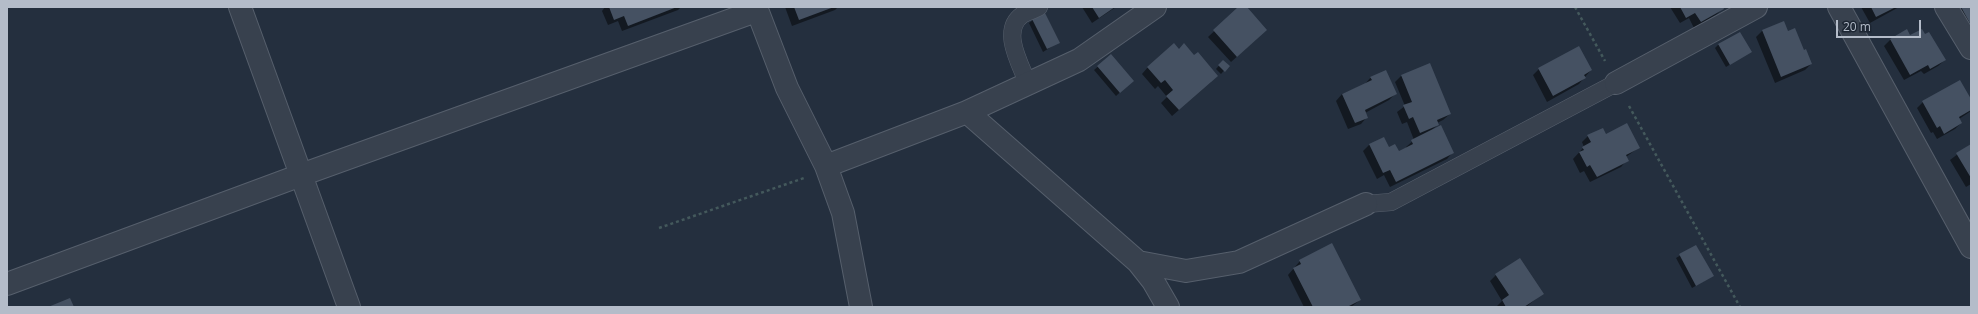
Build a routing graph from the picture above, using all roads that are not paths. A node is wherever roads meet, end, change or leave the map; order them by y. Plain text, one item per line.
1 (240, 7) edge
2 (1039, 7) edge
3 (1155, 7) edge
4 (1756, 7) edge
5 (1838, 7) edge
6 (1946, 7) edge
7 (756, 9) edge
8 (1971, 48) edge
9 (1616, 83) joint
10 (1028, 84) junction
11 (967, 112) junction
12 (827, 168) junction
13 (301, 175) junction
14 (1366, 204) joint
15 (1971, 247) edge
16 (1138, 262) junction
17 (7, 284) edge
18 (349, 307) edge
19 (861, 307) edge
20 (1168, 307) edge

1 - 13 street
2 - 10 lane
3 - 10 street
4 - 9 street
5 - 15 street
6 - 8 street
7 - 12 street
7 - 13 street
9 - 14 lane
10 - 11 street
11 - 12 street
11 - 16 street
12 - 19 street
13 - 17 street
13 - 18 street
14 - 16 street
16 - 20 street

